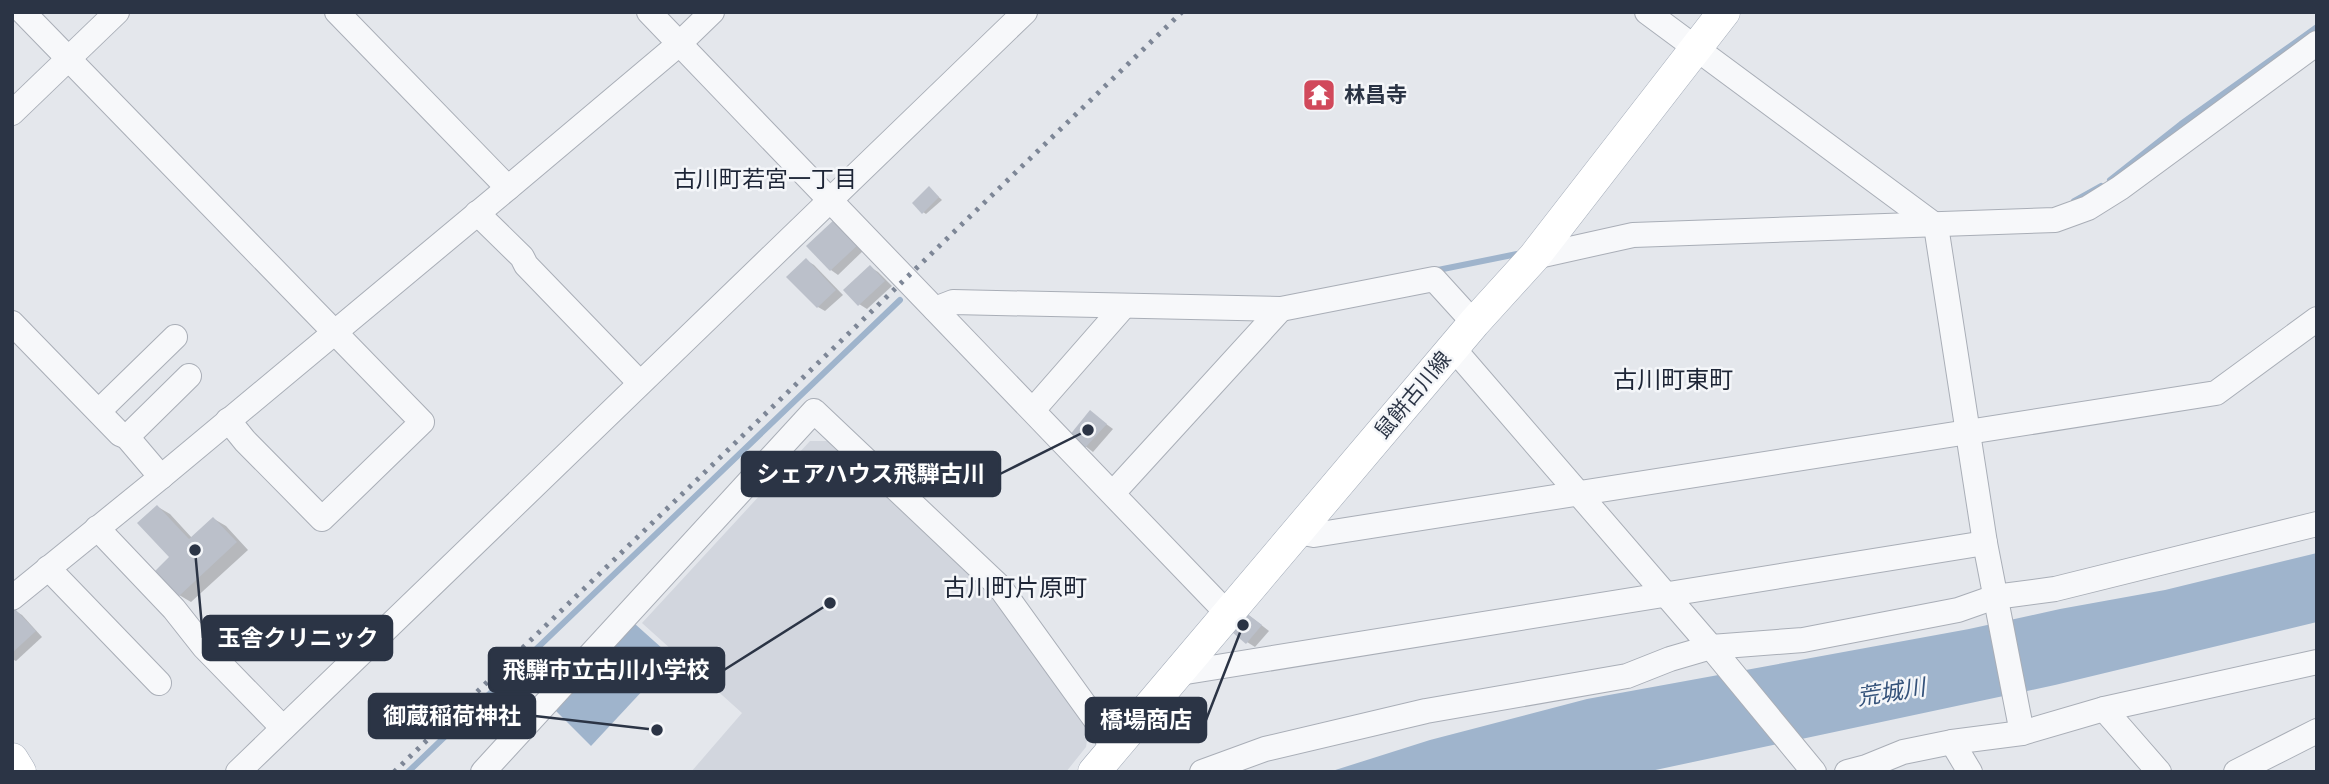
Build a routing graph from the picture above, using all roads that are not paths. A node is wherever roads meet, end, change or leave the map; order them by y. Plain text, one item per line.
1 (23, 12) edge
2 (117, 12) edge
3 (337, 12) edge
4 (649, 12) edge
5 (712, 12) edge
6 (1024, 12) edge
7 (1647, 12) edge
8 (1724, 12) edge
9 (2317, 43) edge
10 (679, 44) junction
11 (1697, 48) junction
12 (68, 59) junction
13 (12, 113) edge
14 (508, 188) junction
15 (831, 201) junction
16 (477, 213) junction
17 (1936, 226) junction
18 (1534, 257) junction
19 (1124, 306) junction
20 (935, 309) junction
21 (1281, 309) junction
22 (2317, 319) edge
23 (12, 323) edge
24 (1474, 323) junction
25 (334, 332) junction
26 (176, 337) dead end
27 (1453, 348) junction
28 (189, 376) dead end
29 (640, 383) junction
30 (1033, 410) junction
31 (99, 411) junction
32 (228, 420) junction
33 (1968, 432) junction
34 (127, 437) junction
35 (161, 477) junction
36 (1113, 494) junction
37 (1580, 494) junction
38 (2317, 524) edge
39 (97, 528) junction
40 (1298, 532) junction
41 (1985, 543) junction
42 (48, 568) junction
43 (1664, 594) junction
44 (1995, 597) junction
45 (12, 598) edge
46 (1228, 614) junction
47 (1715, 651) junction
48 (2317, 662) edge
49 (1180, 673) junction
50 (159, 683) dead end
51 (2104, 709) junction
52 (283, 728) junction
53 (2317, 731) edge
54 (2022, 733) junction
55 (1952, 742) junction
56 (12, 759) edge
57 (1104, 760) edge
58 (20, 772) edge
59 (238, 772) edge
60 (483, 772) edge
61 (1202, 772) edge
62 (1814, 772) edge
63 (1847, 772) edge
64 (1970, 772) edge
65 (2160, 772) edge
66 (2236, 772) edge

1 - 12 street
2 - 12 street
3 - 14 street
4 - 10 street
5 - 10 street
6 - 15 street
7 - 11 street
8 - 11 main road, 鼠餅古川線
9 - 17 street
10 - 14 street
10 - 15 street
11 - 17 street
11 - 18 main road, 鼠餅古川線
12 - 13 street
12 - 25 street
14 - 16 street
15 - 20 street
15 - 29 street
16 - 25 street
16 - 29 street
17 - 18 street
17 - 33 street
18 - 24 main road, 鼠餅古川線
19 - 20 street
19 - 21 street
19 - 30 street
20 - 30 street
21 - 24 street
21 - 36 street
22 - 33 street
23 - 31 street
24 - 27 main road, 鼠餅古川線
25 - 32 street
25 - 32 street
26 - 31 street
27 - 37 street
27 - 40 main road, 鼠餅古川線
28 - 34 street
29 - 52 street
30 - 36 street
31 - 34 street
32 - 35 street
33 - 37 street
33 - 41 street
34 - 35 street
35 - 39 street
36 - 46 street
37 - 40 street
37 - 43 street
38 - 44 street
39 - 42 street
39 - 52 street
40 - 46 main road, 鼠餅古川線
41 - 43 street
41 - 44 street
42 - 45 street
42 - 50 street
43 - 47 street
43 - 49 street
44 - 47 street
44 - 54 street
46 - 49 main road, 鼠餅古川線
47 - 61 street
47 - 62 street
48 - 51 street
49 - 57 main road, 鼠餅古川線
51 - 54 street
51 - 65 street
52 - 59 street
53 - 66 street
54 - 55 street
55 - 63 street
55 - 64 street
56 - 58 main road
57 - 60 street

